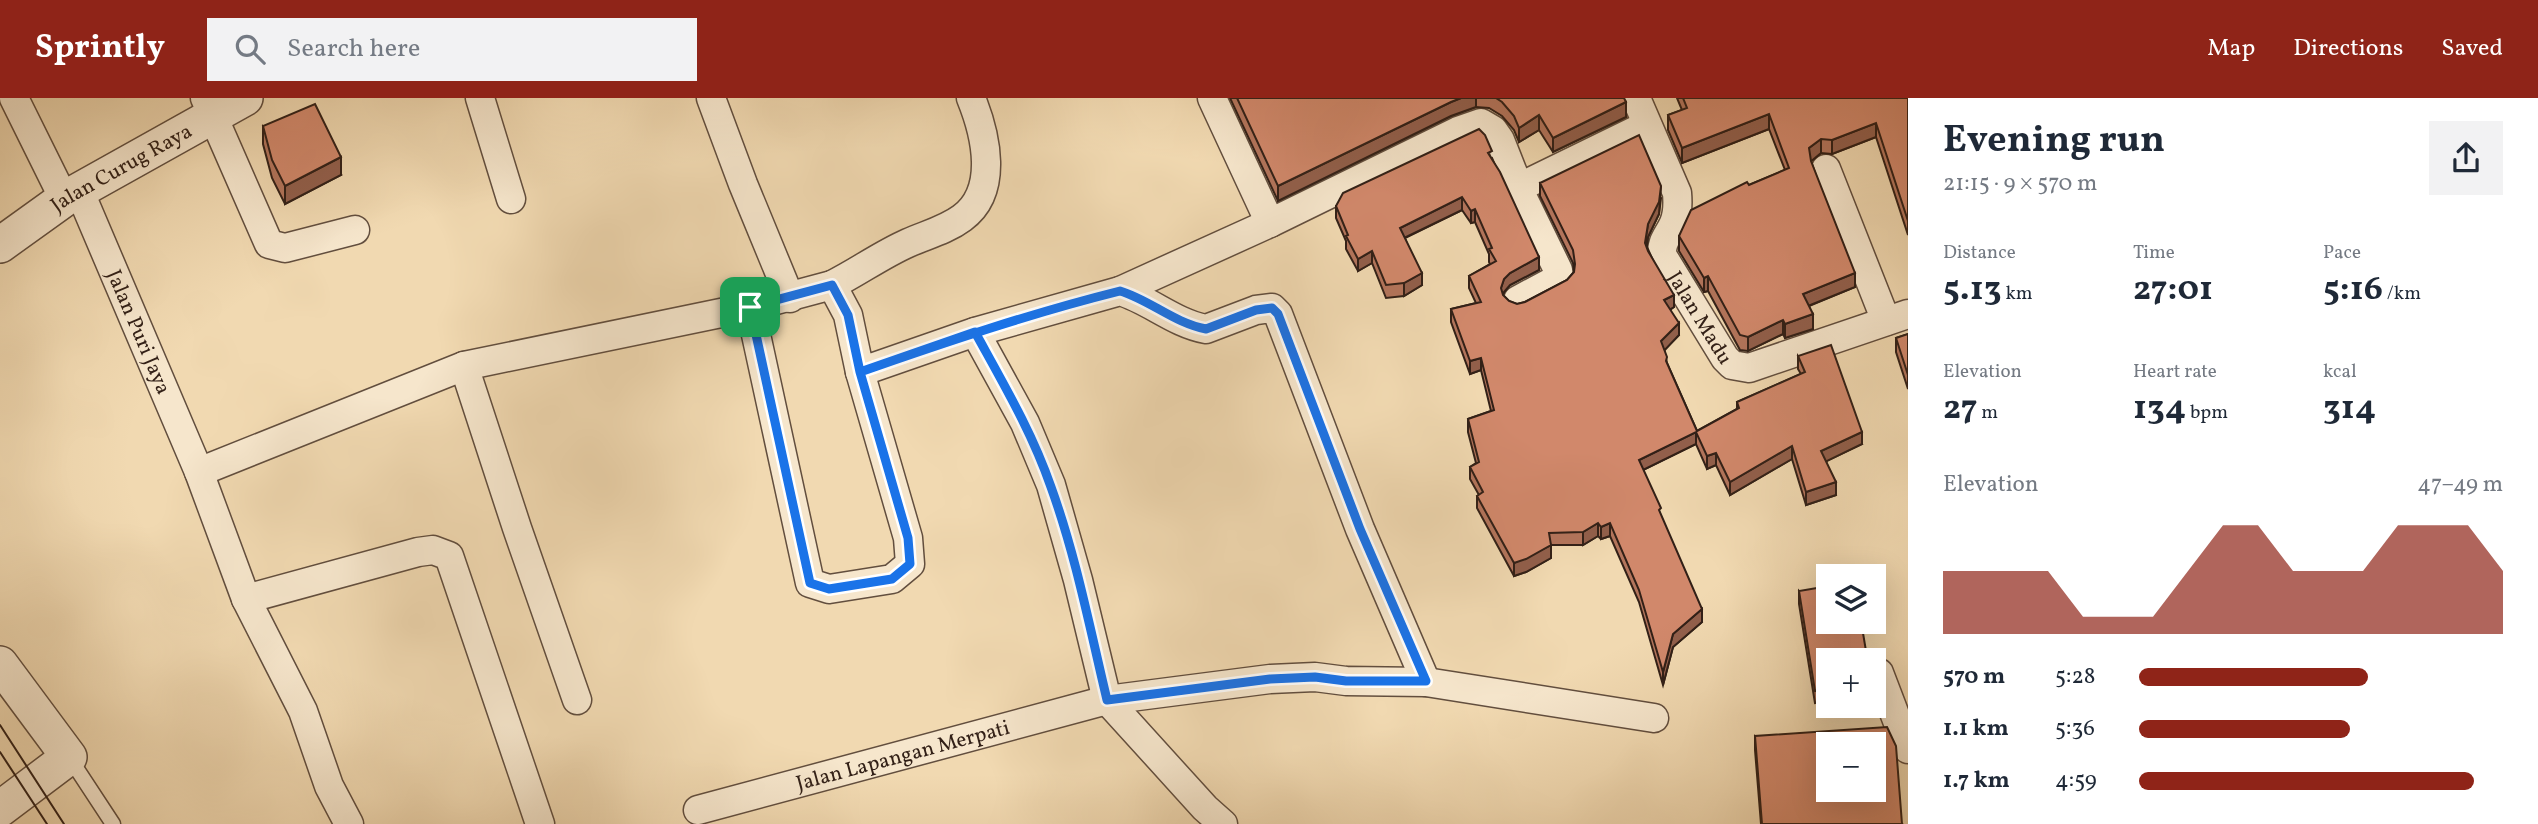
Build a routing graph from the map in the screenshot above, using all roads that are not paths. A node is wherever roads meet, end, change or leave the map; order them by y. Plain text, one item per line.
1 (14, 98) edge
2 (245, 98) edge
3 (480, 98) edge
4 (711, 98) edge
5 (971, 98) edge
6 (1212, 98) edge
7 (1636, 98) edge
8 (210, 107) edge
9 (1647, 125) junction
10 (1826, 169) dead end
11 (1518, 188) junction
12 (71, 195) junction
13 (510, 199) dead end
14 (1270, 223) junction
15 (355, 230) dead end
16 (0, 245) edge
17 (832, 285) junction
18 (1120, 291) junction
19 (790, 298) junction
20 (1518, 300) dead end
21 (750, 307) junction
22 (1897, 318) edge
23 (975, 332) junction
24 (464, 366) junction
25 (860, 372) junction
26 (199, 472) junction
27 (246, 599) junction
28 (0, 664) edge
29 (1426, 681) junction
30 (1886, 692) edge
31 (577, 700) dead end
32 (1107, 700) junction
33 (1654, 718) dead end
34 (1908, 750) edge
35 (69, 757) junction
36 (0, 809) edge
37 (698, 810) dead end
38 (113, 824) edge
39 (349, 824) edge
40 (540, 824) edge
41 (1223, 824) edge

1 - 12 street, Jalan Puri Jaya
2 - 8 street, Jalan Curug Raya
3 - 13 street
4 - 19 street
5 - 17 street
6 - 14 street
7 - 9 street, Jalan Madu
8 - 12 street, Jalan Curug Raya
8 - 15 street
9 - 11 street
9 - 22 street, Jalan Madu
10 - 22 street
11 - 14 street
11 - 20 street
12 - 16 street, Jalan Curug Raya
12 - 26 street, Jalan Puri Jaya
14 - 18 street
17 - 19 street
17 - 25 street
18 - 23 street
18 - 29 street
19 - 21 street
21 - 24 street
21 - 25 street
23 - 25 street
23 - 32 street
24 - 26 street
24 - 31 street
26 - 27 street, Jalan Puri Jaya
27 - 39 street, Jalan Puri Jaya
27 - 40 street
28 - 35 street
29 - 32 street, Jalan Lapangan Merpati
29 - 33 street, Jalan Lapangan Merpati
30 - 34 street
32 - 37 street, Jalan Lapangan Merpati
32 - 41 street
35 - 36 street
35 - 38 lane

